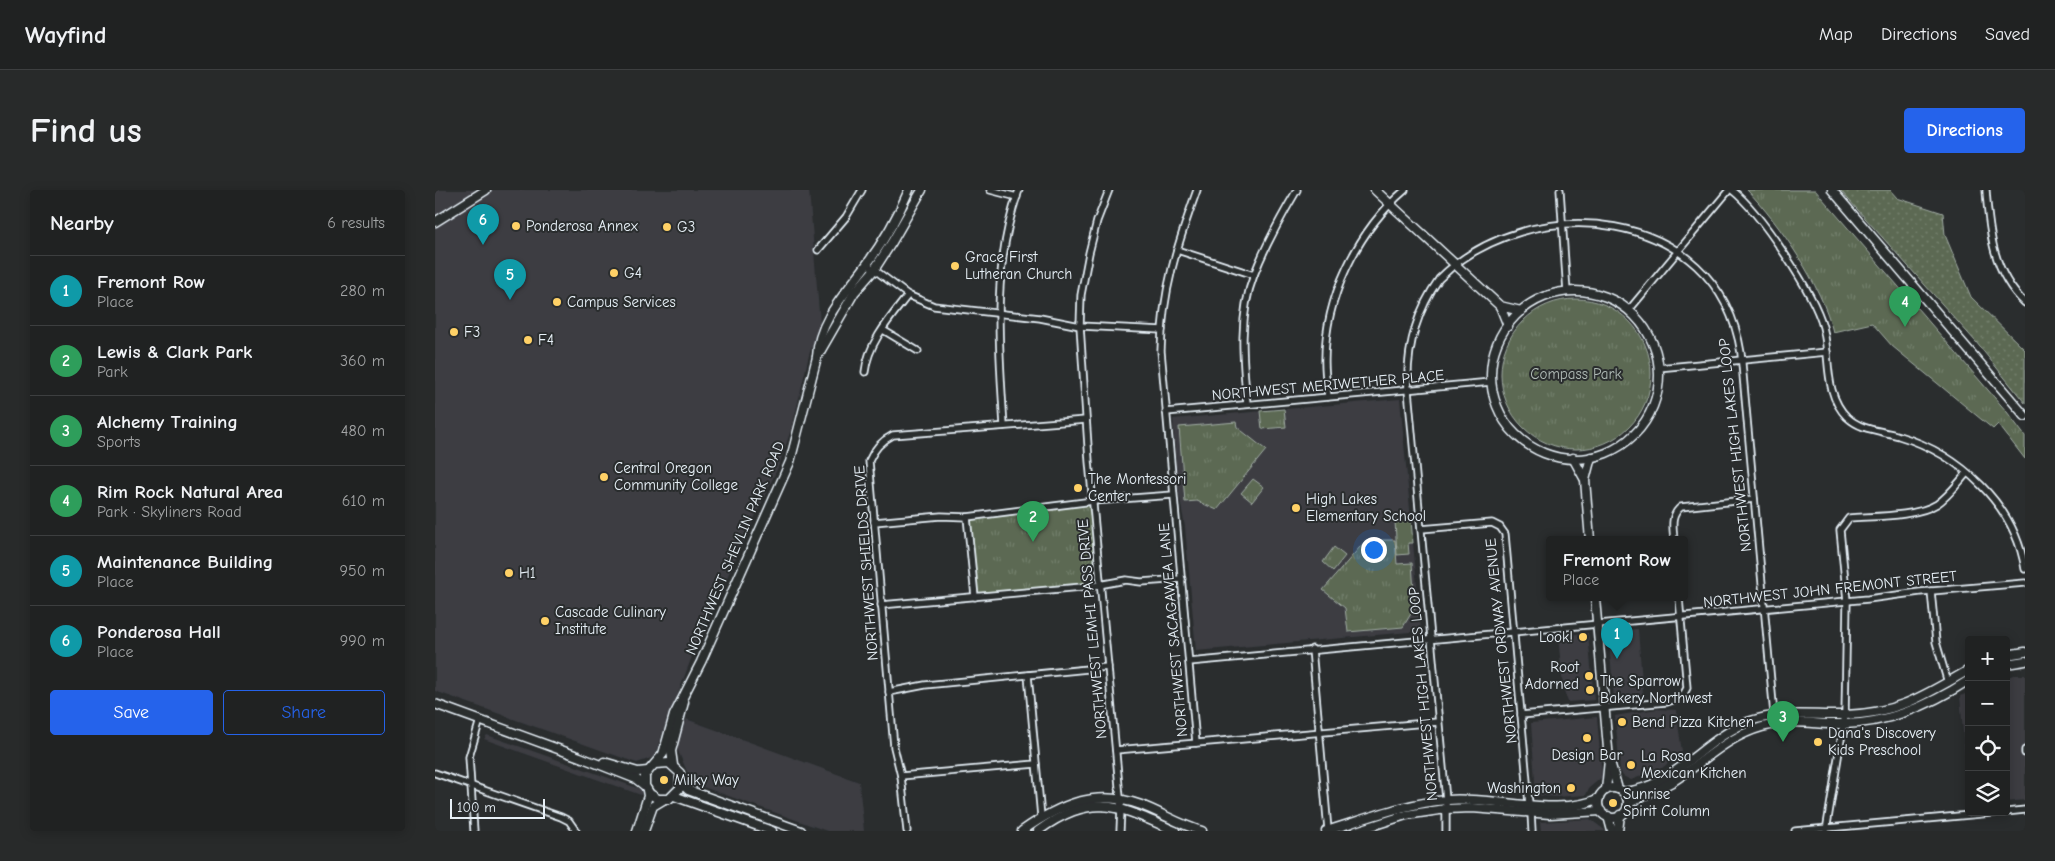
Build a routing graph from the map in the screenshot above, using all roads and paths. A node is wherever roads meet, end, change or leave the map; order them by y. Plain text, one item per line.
1 (486, 190) edge
2 (862, 190) edge
3 (909, 190) edge
4 (922, 190) edge
5 (990, 190) edge
6 (1019, 190) edge
7 (1109, 190) edge
8 (1197, 190) edge
9 (1297, 190) edge
10 (1375, 190) edge
11 (1405, 190) edge
12 (1560, 190) edge
13 (1730, 190) edge
14 (1832, 190) edge
15 (1986, 190) edge
16 (1017, 197) junction
17 (1391, 204) junction
18 (1561, 208) junction
19 (1571, 208) dead end
20 (1552, 209) dead end
21 (435, 222) edge
22 (1677, 241) dead end
23 (1684, 247) junction
24 (818, 250) dead end
25 (1177, 250) junction
26 (1454, 259) junction
27 (867, 264) junction
28 (874, 270) junction
29 (1253, 275) junction
30 (1567, 292) junction
31 (908, 295) junction
32 (2025, 303) edge
33 (1500, 306) junction
34 (1629, 310) junction
35 (1521, 311) junction
36 (997, 313) junction
37 (1080, 326) junction
38 (1507, 326) junction
39 (883, 330) junction
40 (1161, 330) junction
41 (918, 351) dead end
42 (1827, 352) junction
43 (817, 357) junction
44 (1742, 360) junction
45 (1658, 368) junction
46 (865, 372) dead end
47 (1491, 382) junction
48 (1408, 390) junction
49 (1328, 397) junction
50 (1247, 404) junction
51 (1166, 412) junction
52 (2025, 416) edge
53 (1086, 420) junction
54 (1004, 426) junction
55 (1591, 457) junction
56 (1573, 458) junction
57 (1967, 473) junction
58 (1585, 480) junction
59 (1173, 495) junction
60 (1754, 499) junction
61 (1093, 501) junction
62 (967, 517) junction
63 (875, 522) junction
64 (1421, 529) junction
65 (1590, 536) edge
66 (1674, 536) edge
67 (2025, 569) edge
68 (1182, 579) junction
69 (2025, 582) edge
70 (1100, 585) junction
71 (1931, 591) junction
72 (975, 597) junction
73 (1595, 601) edge
74 (1679, 601) edge
75 (1847, 601) junction
76 (881, 605) junction
77 (1764, 608) junction
78 (1681, 616) junction
79 (1598, 624) junction
80 (1514, 631) junction
81 (1430, 639) junction
82 (1312, 649) junction
83 (2025, 652) edge
84 (2010, 654) edge
85 (2025, 661) edge
86 (1189, 662) junction
87 (2010, 663) edge
88 (1108, 668) junction
89 (1965, 672) edge
90 (1028, 675) junction
91 (1967, 681) edge
92 (1948, 683) junction
93 (687, 690) junction
94 (889, 692) junction
95 (435, 704) edge
96 (1605, 707) junction
97 (1521, 715) junction
98 (1774, 715) junction
99 (1845, 715) junction
100 (480, 720) junction
101 (1438, 722) junction
102 (1845, 724) junction
103 (1320, 732) junction
104 (1196, 744) junction
105 (1115, 750) junction
106 (580, 756) junction
107 (1609, 760) junction
108 (655, 764) junction
109 (1036, 764) junction
110 (673, 766) junction
111 (647, 771) junction
112 (435, 774) edge
113 (901, 776) junction
114 (681, 784) junction
115 (469, 785) junction
116 (646, 788) junction
117 (1606, 790) junction
118 (1621, 790) junction
119 (674, 796) junction
120 (1599, 798) junction
121 (1120, 799) junction
122 (663, 800) junction
123 (1446, 800) junction
124 (1627, 804) junction
125 (1121, 808) junction
126 (1446, 809) junction
127 (1530, 809) junction
128 (2025, 810) edge
129 (2010, 812) edge
130 (1604, 814) junction
131 (1620, 815) junction
132 (1965, 816) edge
133 (1041, 817) junction
134 (1827, 830) edge
135 (474, 831) edge
136 (576, 831) edge
137 (637, 831) edge
138 (644, 831) edge
139 (772, 831) edge
140 (801, 831) edge
141 (907, 831) edge
142 (1022, 831) edge
143 (1038, 831) edge
144 (1120, 831) edge
145 (1175, 831) edge
146 (1202, 831) edge
147 (1327, 831) edge
148 (1355, 831) edge
149 (1446, 831) edge
150 (1532, 831) edge
151 (1612, 831) edge
152 (1618, 831) edge
153 (1795, 831) edge

1 - 21 main road
2 - 24 street
3 - 27 main road, NORTHWEST SHEVLIN PARK ROAD
4 - 28 main road, NORTHWEST SHEVLIN PARK ROAD
5 - 16 street
6 - 16 street
7 - 37 street, NORTHWEST LEMHI PASS DRIVE
8 - 25 street, NORTHWEST SACAGAWEA LANE
9 - 29 street
10 - 17 main road
11 - 17 street
12 - 18 street
13 - 23 street
13 - 42 street
14 - 52 main road
15 - 32 street
16 - 36 street
17 - 26 main road
17 - 49 street
18 - 19 street
18 - 20 street
18 - 30 street
22 - 23 street, NORTHWEST HIGH LAKES LOOP
23 - 34 street
23 - 44 street, NORTHWEST HIGH LAKES LOOP
25 - 29 street
25 - 40 street, NORTHWEST SACAGAWEA LANE
26 - 33 main road
26 - 48 street, NORTHWEST HIGH LAKES LOOP
27 - 28 street
27 - 43 main road, NORTHWEST SHEVLIN PARK ROAD
28 - 31 street
28 - 43 main road, NORTHWEST SHEVLIN PARK ROAD
29 - 50 street
30 - 34 main road
30 - 35 main road
31 - 36 street
31 - 39 street
33 - 35 main road
33 - 38 main road
34 - 45 main road
35 - 38 main road
36 - 37 street
36 - 54 street
37 - 40 street
37 - 53 street, NORTHWEST LEMHI PASS DRIVE
38 - 47 main road
39 - 41 street
39 - 46 street
40 - 51 street, NORTHWEST SACAGAWEA LANE
42 - 44 street
42 - 57 street
43 - 93 main road, NORTHWEST SHEVLIN PARK ROAD
44 - 45 street
44 - 60 street, NORTHWEST HIGH LAKES LOOP
45 - 55 main road
47 - 48 street, NORTHWEST MERIWETHER PLACE
47 - 56 main road
48 - 49 street, NORTHWEST MERIWETHER PLACE
48 - 64 street, NORTHWEST HIGH LAKES LOOP
49 - 50 street, NORTHWEST MERIWETHER PLACE
50 - 51 street, NORTHWEST MERIWETHER PLACE
51 - 59 street, NORTHWEST SACAGAWEA LANE
53 - 54 street, NORTHWEST SHIELDS DRIVE
53 - 61 street, NORTHWEST LEMHI PASS DRIVE
54 - 63 street, NORTHWEST SHIELDS DRIVE
55 - 56 main road
55 - 58 main road
56 - 58 main road
57 - 67 street
57 - 75 street
58 - 65 main road
59 - 61 street
59 - 68 street, NORTHWEST SACAGAWEA LANE
60 - 66 street
60 - 77 street, NORTHWEST HIGH LAKES LOOP
61 - 62 street
61 - 70 street, NORTHWEST LEMHI PASS DRIVE
62 - 63 street
62 - 72 street
63 - 76 street, NORTHWEST SHIELDS DRIVE
64 - 80 street, NORTHWEST ORDWAY AVENUE
64 - 81 street, NORTHWEST HIGH LAKES LOOP
68 - 70 street
68 - 86 street, NORTHWEST SACAGAWEA LANE
69 - 71 street, NORTHWEST JOHN FREMONT STREET
70 - 72 street
70 - 88 street, NORTHWEST LEMHI PASS DRIVE
71 - 75 street, NORTHWEST JOHN FREMONT STREET
71 - 92 street
72 - 76 street
73 - 79 main road
74 - 78 street
75 - 77 street, NORTHWEST JOHN FREMONT STREET
75 - 99 street
76 - 94 street, NORTHWEST SHIELDS DRIVE
77 - 78 street, NORTHWEST JOHN FREMONT STREET
77 - 98 street, NORTHWEST HIGH LAKES LOOP
78 - 79 street, NORTHWEST JOHN FREMONT STREET
78 - 96 street
79 - 80 street, NORTHWEST JOHN FREMONT STREET
79 - 96 main road
80 - 81 street, NORTHWEST JOHN FREMONT STREET
80 - 97 street, NORTHWEST ORDWAY AVENUE
81 - 82 street, NORTHWEST JOHN FREMONT STREET
81 - 101 street, NORTHWEST HIGH LAKES LOOP
82 - 86 street, NORTHWEST JOHN FREMONT STREET
82 - 103 street
83 - 84 main road
85 - 87 main road
86 - 104 street, NORTHWEST SACAGAWEA LANE
88 - 90 street
88 - 105 street, NORTHWEST LEMHI PASS DRIVE
89 - 92 main road
90 - 94 street
90 - 109 street
91 - 102 main road
92 - 99 main road
93 - 108 main road, NORTHWEST SHEVLIN PARK ROAD
93 - 110 main road, NORTHWEST SHEVLIN PARK ROAD
94 - 113 street, NORTHWEST SHIELDS DRIVE
95 - 100 main road
96 - 97 street
96 - 107 main road
97 - 127 street, NORTHWEST ORDWAY AVENUE
98 - 99 main road
98 - 118 main road
99 - 102 street
100 - 106 main road
100 - 115 street
101 - 103 street
101 - 123 street, NORTHWEST HIGH LAKES LOOP
102 - 124 main road
102 - 134 street
103 - 104 street
103 - 147 street
104 - 105 street
105 - 121 street, NORTHWEST LEMHI PASS DRIVE
106 - 111 main road
106 - 116 main road
107 - 117 main road
107 - 118 main road
108 - 110 main road
108 - 111 main road
109 - 113 street
109 - 133 street
110 - 114 main road
111 - 116 main road
112 - 115 street
113 - 141 street, NORTHWEST SHIELDS DRIVE
114 - 119 main road
114 - 140 main road
115 - 135 street
115 - 136 street
116 - 122 main road
116 - 137 main road
117 - 118 main road
117 - 120 main road
118 - 124 main road
119 - 122 main road
119 - 139 main road
120 - 127 main road
120 - 130 main road
121 - 125 street, NORTHWEST LEMHI PASS DRIVE
121 - 133 main road
121 - 146 main road
122 - 138 main road
123 - 126 street, NORTHWEST HIGH LAKES LOOP
123 - 127 main road
123 - 147 main road
124 - 131 main road
125 - 143 main road
125 - 144 street, NORTHWEST LEMHI PASS DRIVE
125 - 145 main road
126 - 127 main road
126 - 148 main road
126 - 149 street, NORTHWEST HIGH LAKES LOOP
127 - 130 main road
127 - 150 street, NORTHWEST ORDWAY AVENUE
128 - 129 street
130 - 131 main road
130 - 151 main road
131 - 152 main road
132 - 134 street
133 - 142 main road
134 - 153 street

